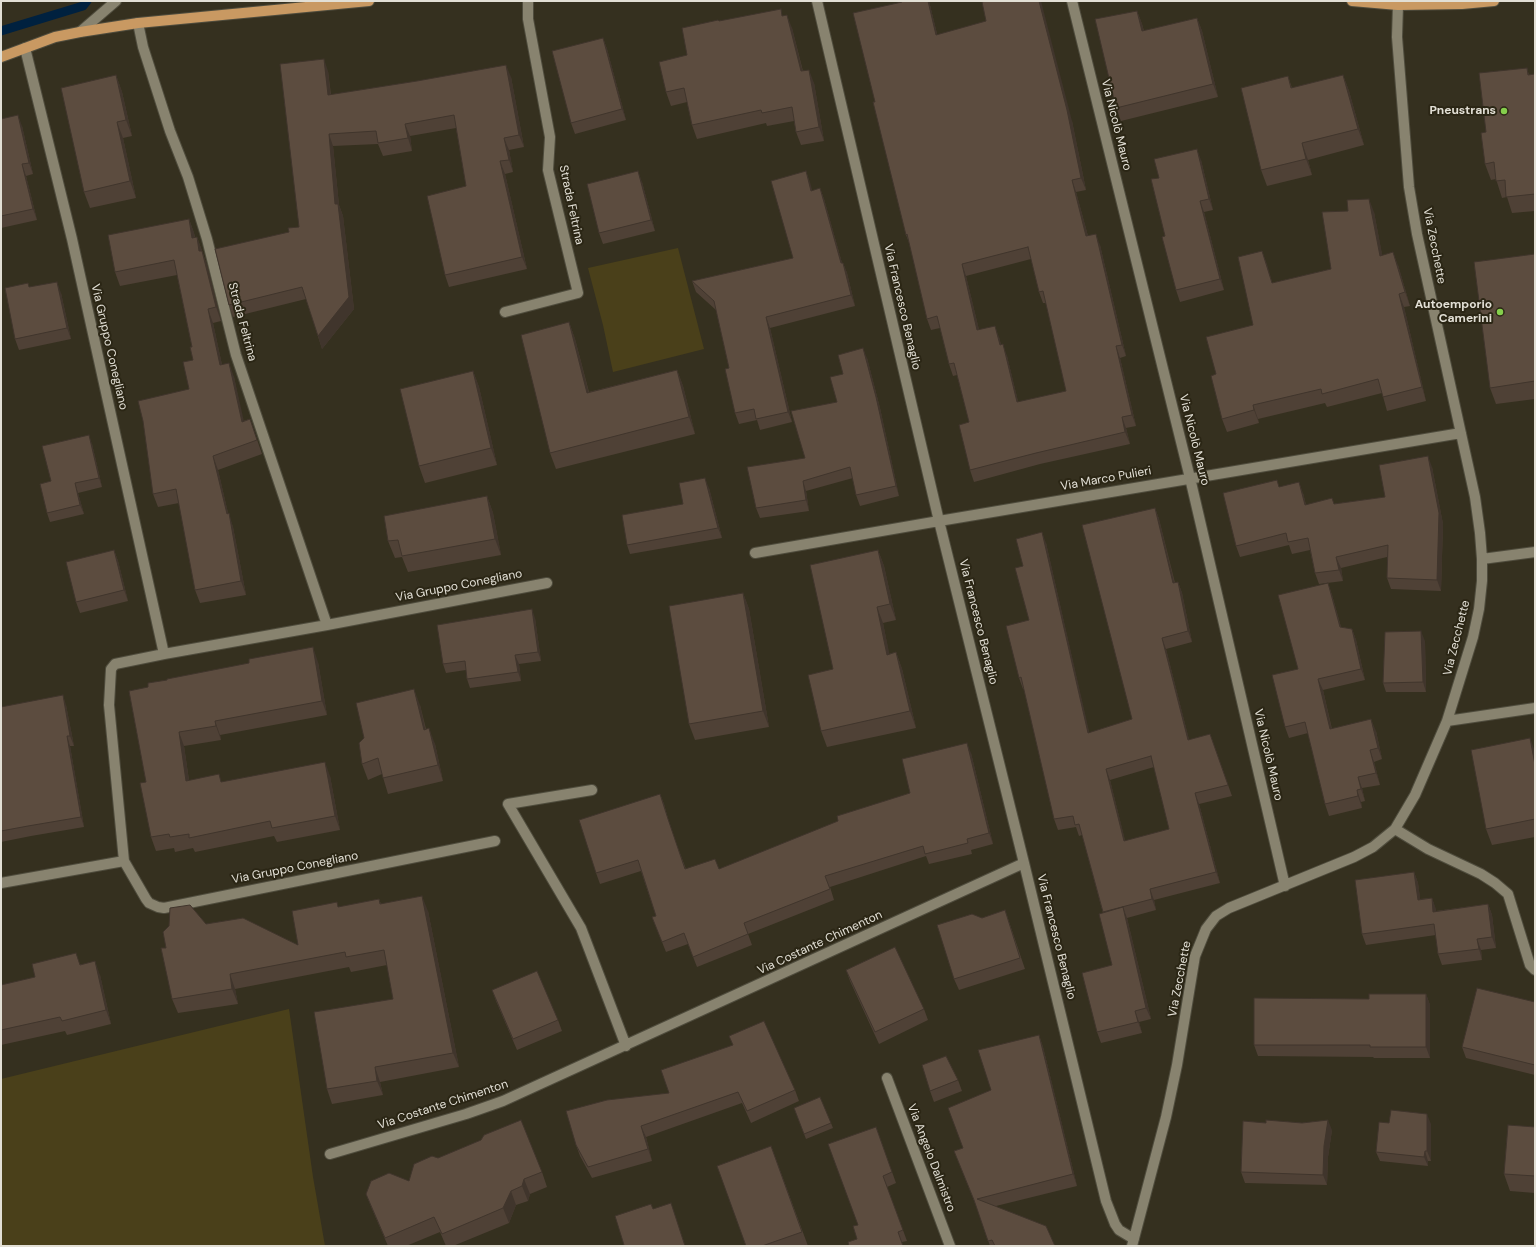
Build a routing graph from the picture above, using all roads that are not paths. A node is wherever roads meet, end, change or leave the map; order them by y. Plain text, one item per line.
1 (116, 1) edge
2 (369, 1) edge
3 (528, 1) edge
4 (817, 1) edge
5 (1072, 1) edge
6 (1352, 1) edge
7 (1494, 1) edge
8 (1398, 5) junction
9 (138, 23) junction
10 (80, 32) junction
11 (25, 48) junction
12 (1, 57) edge
13 (505, 312) dead end
14 (1461, 433) junction
15 (1190, 478) junction
16 (939, 520) junction
17 (1535, 552) edge
18 (755, 553) dead end
19 (1482, 559) junction
20 (546, 583) dead end
21 (327, 625) junction
22 (164, 654) junction
23 (1535, 708) edge
24 (1447, 721) junction
25 (592, 790) dead end
26 (1395, 829) junction
27 (494, 841) dead end
28 (124, 861) junction
29 (1024, 863) junction
30 (1, 883) edge
31 (1286, 886) junction
32 (1535, 970) edge
33 (626, 1046) junction
34 (887, 1078) dead end
35 (330, 1154) dead end
36 (1133, 1242) edge
37 (950, 1246) edge

1 - 10 street
2 - 9 main road
3 - 13 street, Strada Feltrina
4 - 16 street, Via Francesco Benaglio
5 - 15 street, Via Nicolò Mauro
6 - 8 main road
7 - 8 main road
8 - 14 street, Via Zecchette
9 - 10 main road
9 - 21 street, Strada Feltrina
10 - 11 main road
11 - 12 main road
11 - 22 street, Via Gruppo Conegliano
14 - 15 street, Via Marco Pulieri
14 - 19 street, Via Zecchette
15 - 16 street, Via Marco Pulieri
15 - 31 street, Via Nicolò Mauro
16 - 18 street, Via Marco Pulieri
16 - 29 street, Via Francesco Benaglio
17 - 19 street
19 - 24 street, Via Zecchette
20 - 21 street, Via Gruppo Conegliano
21 - 22 street, Via Gruppo Conegliano
22 - 28 street, Via Gruppo Conegliano
23 - 24 street
24 - 26 street, Via Zecchette
25 - 33 street
26 - 31 street, Via Zecchette
26 - 32 street
27 - 28 street, Via Gruppo Conegliano
28 - 30 street
29 - 33 street, Via Costante Chimenton
29 - 36 street, Via Francesco Benaglio
31 - 36 street, Via Zecchette
33 - 35 street, Via Costante Chimenton
34 - 37 street, Via Angelo Dalmistro

